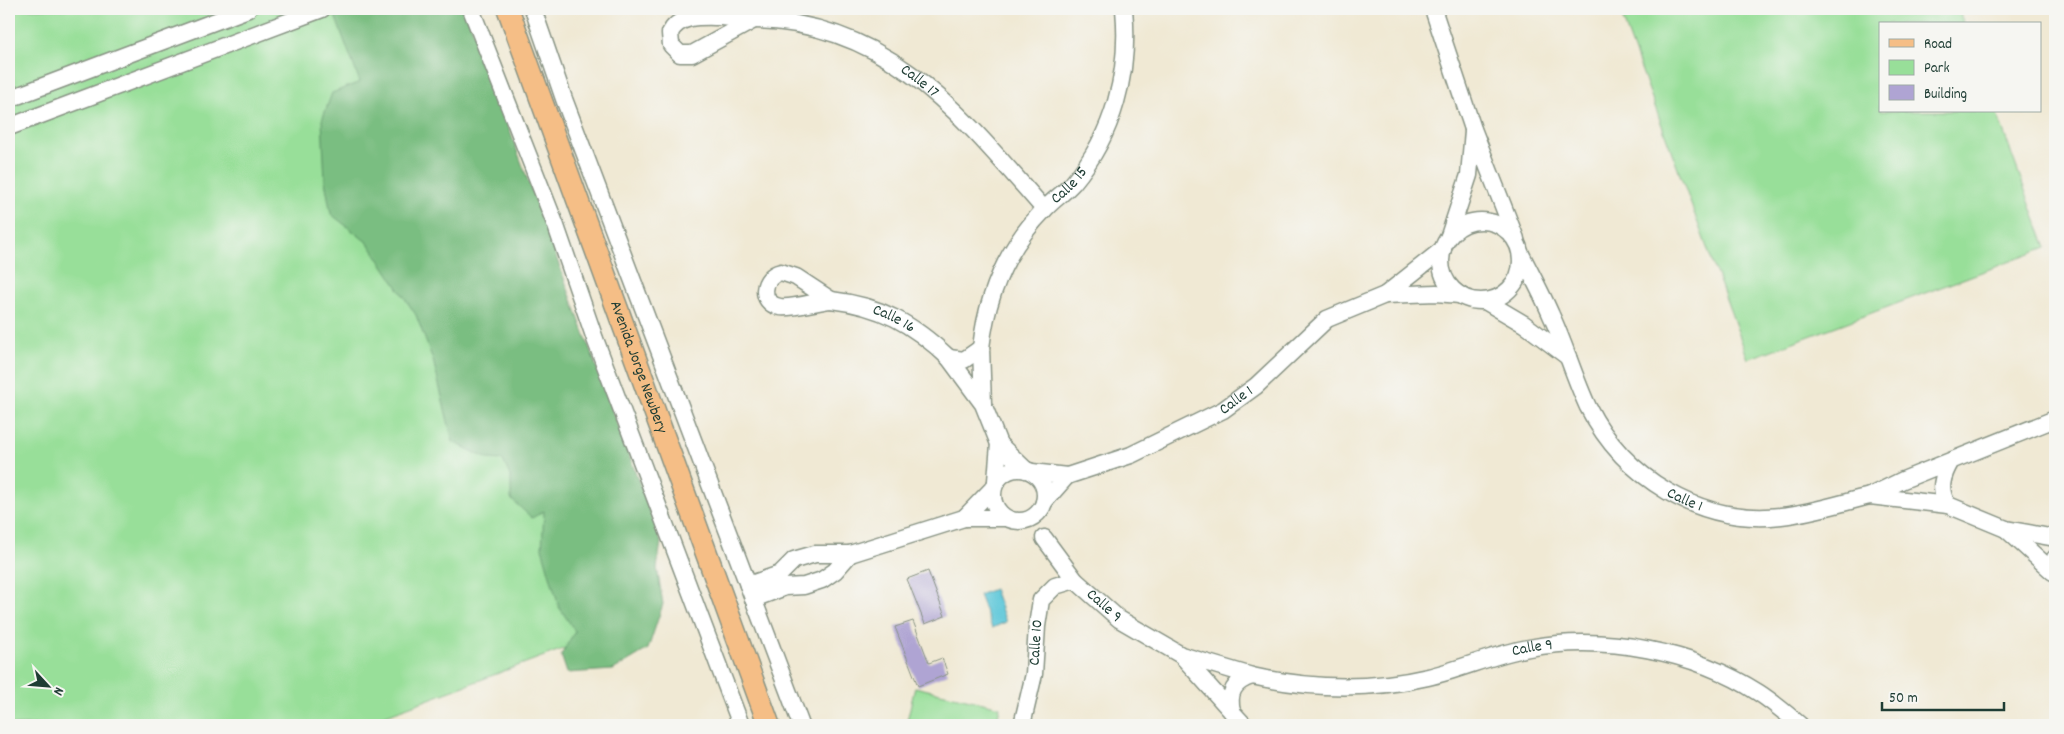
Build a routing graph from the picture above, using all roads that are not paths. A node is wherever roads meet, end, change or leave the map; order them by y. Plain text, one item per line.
1 (248, 9) edge
2 (322, 9) edge
3 (471, 9) edge
4 (508, 9) edge
5 (533, 9) edge
6 (1124, 9) edge
7 (1433, 9) edge
8 (754, 20) dead end
9 (9, 99) edge
10 (9, 127) edge
11 (1473, 129) junction
12 (1044, 209) junction
13 (1446, 243) junction
14 (1519, 247) junction
15 (1385, 295) junction
16 (1460, 295) junction
17 (831, 300) dead end
18 (1485, 301) junction
19 (982, 348) junction
20 (1568, 357) junction
21 (948, 358) junction
22 (983, 404) junction
23 (2055, 419) edge
24 (999, 444) junction
25 (1951, 461) junction
26 (1029, 471) junction
27 (1067, 476) junction
28 (995, 485) junction
29 (1870, 496) junction
30 (1043, 505) junction
31 (1948, 505) junction
32 (964, 518) junction
33 (1008, 519) junction
34 (2006, 529) junction
35 (1044, 538) junction
36 (2055, 538) edge
37 (850, 554) junction
38 (2055, 568) edge
39 (1075, 580) junction
40 (782, 581) junction
41 (751, 592) junction
42 (1181, 656) junction
43 (1252, 676) junction
44 (1232, 712) junction
45 (741, 725) edge
46 (769, 725) edge
47 (801, 725) edge
48 (1022, 725) edge
49 (1244, 725) edge
50 (1800, 725) edge

1 - 9 street
2 - 10 street
3 - 45 street
4 - 46 main road, Avenida Jorge Newbery
5 - 41 street
6 - 12 street, Calle 15
7 - 11 street, Calle 1
8 - 12 street, Calle 17
11 - 13 street
11 - 14 street, Calle 1
12 - 19 street, Calle 15
13 - 14 street
13 - 15 street
13 - 16 street
14 - 18 street
14 - 20 street, Calle 1
15 - 16 street
15 - 27 street, Calle 1
16 - 18 street
17 - 21 street, Calle 16
18 - 20 street
19 - 21 street
19 - 22 street, Calle 15
20 - 29 street, Calle 1
21 - 22 street, Calle 16
22 - 24 street
23 - 25 street
24 - 26 street
24 - 28 street
25 - 29 street
25 - 31 street
26 - 27 street
26 - 28 street
26 - 30 street
27 - 30 street
28 - 32 street
28 - 33 street
29 - 31 street
30 - 33 street
30 - 35 street
31 - 34 street
32 - 33 street
32 - 37 street
33 - 35 street
34 - 36 street
34 - 38 street
35 - 39 street, Calle 9
37 - 40 street
37 - 40 street
39 - 42 street, Calle 9
39 - 48 street, Calle 10
40 - 41 street
41 - 47 street
42 - 43 street, Calle 9
42 - 44 street
43 - 44 street
43 - 50 street, Calle 9
44 - 49 street

